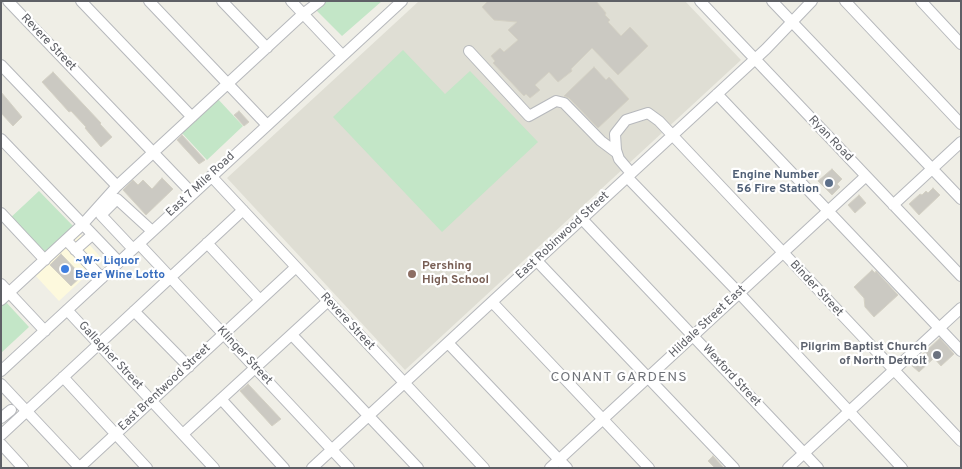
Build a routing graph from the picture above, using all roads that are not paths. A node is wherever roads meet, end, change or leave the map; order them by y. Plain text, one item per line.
1 (8, 1) edge
2 (81, 1) edge
3 (149, 1) edge
4 (222, 1) edge
5 (290, 1) edge
6 (320, 1) edge
7 (402, 1) edge
8 (700, 1) edge
9 (772, 1) edge
10 (812, 1) edge
11 (845, 1) edge
12 (920, 1) edge
13 (303, 14) junction
14 (792, 22) junction
15 (961, 44) edge
16 (267, 48) junction
17 (469, 50) dead end
18 (342, 55) junction
19 (755, 60) junction
20 (1, 65) edge
21 (228, 84) junction
22 (717, 94) junction
23 (192, 117) junction
24 (961, 124) edge
25 (267, 125) junction
26 (672, 136) junction
27 (1, 139) edge
28 (961, 142) edge
29 (154, 153) junction
30 (617, 153) junction
31 (932, 169) junction
32 (629, 175) junction
33 (211, 176) junction
34 (866, 176) junction
35 (117, 186) junction
36 (192, 193) junction
37 (961, 199) edge
38 (893, 205) junction
39 (243, 210) junction
40 (828, 212) junction
41 (1, 213) edge
42 (582, 219) junction
43 (82, 225) junction
44 (152, 231) junction
45 (92, 234) junction
46 (207, 244) junction
47 (136, 246) junction
48 (782, 253) junction
49 (45, 260) junction
50 (537, 261) junction
51 (118, 262) junction
52 (296, 267) junction
53 (961, 276) edge
54 (170, 277) junction
55 (102, 278) junction
56 (1, 284) edge
57 (9, 293) junction
58 (739, 293) junction
59 (1, 300) edge
60 (260, 300) junction
61 (328, 301) junction
62 (492, 302) junction
63 (961, 308) edge
64 (67, 310) junction
65 (134, 311) junction
66 (939, 328) junction
67 (45, 331) junction
68 (224, 334) junction
69 (292, 335) junction
70 (693, 336) junction
71 (448, 343) junction
72 (98, 344) junction
73 (961, 350) edge
74 (189, 366) junction
75 (256, 368) junction
76 (893, 370) junction
77 (1, 371) edge
78 (63, 377) junction
79 (648, 377) junction
80 (404, 383) junction
81 (1, 384) edge
82 (221, 399) junction
83 (152, 401) junction
84 (11, 410) dead end
85 (26, 411) junction
86 (849, 411) junction
87 (369, 416) junction
88 (1, 418) edge
89 (603, 419) junction
90 (115, 434) junction
91 (183, 434) junction
92 (1, 435) edge
93 (961, 442) edge
94 (1, 444) edge
95 (332, 450) junction
96 (804, 453) junction
97 (559, 459) junction
98 (23, 468) edge
99 (79, 468) edge
100 (147, 468) edge
101 (214, 468) edge
102 (284, 468) edge
103 (312, 468) edge
104 (349, 468) edge
105 (418, 468) edge
106 (484, 468) edge
107 (550, 468) edge
108 (567, 468) edge
109 (649, 468) edge
110 (734, 468) edge
111 (788, 468) edge
112 (818, 468) edge
113 (902, 468) edge

1 - 29 street, Revere Street
2 - 23 street
3 - 21 street
4 - 16 street
5 - 13 street
6 - 13 street
7 - 18 street, East 7 Mile Road
8 - 19 street, Ryan Road
9 - 14 street
10 - 14 street, East Robinwood Street
11 - 24 street
12 - 15 street
13 - 16 street
13 - 18 street
14 - 19 street, East Robinwood Street
14 - 31 street
16 - 21 street
17 - 30 street
18 - 25 street, East 7 Mile Road
19 - 22 street, East Robinwood Street
19 - 34 street, Ryan Road
20 - 35 street
21 - 23 street
21 - 25 street
22 - 26 street, East Robinwood Street
22 - 40 street
23 - 29 street
25 - 33 street, East 7 Mile Road
26 - 30 street, Binder Street
26 - 32 street, East Robinwood Street
26 - 48 street, Binder Street
27 - 43 street
28 - 31 street
29 - 35 street
29 - 36 street, Revere Street
30 - 32 street
31 - 37 street
31 - 38 street
32 - 42 street, East Robinwood Street
32 - 58 street
33 - 36 street, East 7 Mile Road
33 - 39 street, Revere Street
34 - 38 street, Ryan Road
34 - 40 street, Hildale Street East
35 - 43 street
36 - 44 street, East 7 Mile Road
38 - 53 street, Ryan Road
39 - 46 street
39 - 52 street, Revere Street
40 - 48 street, Hildale Street East
40 - 66 street
41 - 49 street
42 - 50 street, East Robinwood Street
42 - 70 street, Wexford Street
43 - 45 street
43 - 49 street
44 - 47 street, East 7 Mile Road
44 - 47 street, Klinger Street
45 - 51 street
45 - 55 street
46 - 54 street
46 - 60 street
47 - 51 street, East 7 Mile Road
47 - 54 street, Klinger Street
48 - 58 street, Hildale Street East
48 - 76 street, Binder Street
49 - 57 street
50 - 62 street, East Robinwood Street
50 - 79 street
51 - 55 street, East 7 Mile Road
52 - 60 street, East Brentwood Street
52 - 61 street, Revere Street
54 - 65 street
54 - 68 street, Klinger Street
55 - 64 street, East 7 Mile Road
56 - 57 street
57 - 59 street
57 - 67 street
58 - 70 street, Hildale Street East
58 - 86 street
60 - 68 street, East Brentwood Street
61 - 69 street
61 - 80 street, Revere Street
62 - 71 street, East Robinwood Street
62 - 89 street
63 - 66 street
64 - 67 street, East 7 Mile Road
64 - 72 street, Gallagher Street
65 - 72 street
65 - 74 street
66 - 73 street
66 - 76 street
67 - 77 street, East 7 Mile Road
68 - 74 street, East Brentwood Street
68 - 75 street, Klinger Street
69 - 75 street
69 - 87 street
70 - 79 street, Hildale Street East
70 - 96 street, Wexford Street
71 - 80 street, East Robinwood Street
71 - 97 street
72 - 78 street
72 - 83 street, Gallagher Street
74 - 83 street, East Brentwood Street
75 - 82 street
75 - 95 street, Klinger Street
76 - 86 street
76 - 93 street, Binder Street
78 - 85 street
78 - 90 street
79 - 89 street, Hildale Street East
79 - 110 street
80 - 87 street, East Robinwood Street
80 - 106 street, Revere Street
81 - 85 street
82 - 91 street
82 - 102 street
83 - 90 street, East Brentwood Street
83 - 91 street, Gallagher Street
84 - 88 street
85 - 92 street
85 - 99 street
86 - 96 street
86 - 113 street
87 - 95 street, East Robinwood Street
87 - 105 street
89 - 97 street, Hildale Street East
89 - 109 street
90 - 99 street, East Brentwood Street
90 - 100 street
91 - 101 street, Gallagher Street
94 - 98 street
95 - 103 street, East Robinwood Street
95 - 104 street, Klinger Street
96 - 111 street
96 - 112 street, Wexford Street
97 - 107 street, Hildale Street East
97 - 108 street

